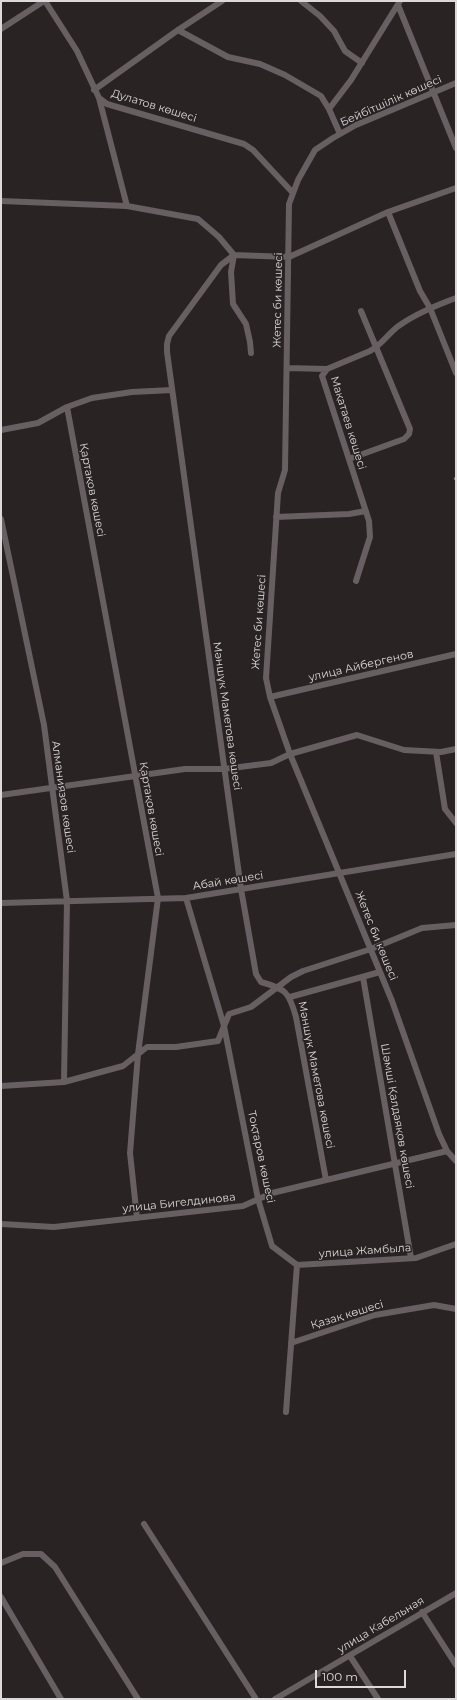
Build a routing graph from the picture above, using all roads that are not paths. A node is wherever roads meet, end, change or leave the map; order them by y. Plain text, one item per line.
1 (44, 1) edge
2 (222, 1) edge
3 (301, 1) edge
4 (399, 3) edge
5 (1, 29) edge
6 (178, 30) junction
7 (362, 63) junction
8 (456, 83) edge
9 (94, 90) junction
10 (434, 93) junction
11 (99, 98) junction
12 (330, 109) junction
13 (340, 134) junction
14 (456, 148) edge
15 (315, 150) joint
16 (456, 188) edge
17 (293, 193) junction
18 (1, 201) edge
19 (127, 206) junction
20 (388, 212) junction
21 (234, 256) junction
22 (289, 257) junction
23 (456, 298) edge
24 (430, 308) junction
25 (361, 311) dead end
26 (377, 348) junction
27 (251, 353) dead end
28 (454, 365) edge
29 (287, 368) junction
30 (327, 368) junction
31 (456, 373) edge
32 (172, 390) junction
33 (67, 407) junction
34 (1, 430) edge
35 (349, 459) junction
36 (366, 511) junction
37 (276, 517) junction
38 (1, 519) edge
39 (356, 581) dead end
40 (456, 654) edge
41 (270, 697) junction
42 (456, 749) edge
43 (436, 752) junction
44 (290, 754) junction
45 (224, 769) junction
46 (135, 775) junction
47 (52, 787) junction
48 (1, 795) edge
49 (456, 823) edge
50 (456, 854) edge
51 (339, 873) junction
52 (241, 888) junction
53 (158, 898) junction
54 (186, 898) junction
55 (67, 901) junction
56 (1, 903) edge
57 (456, 925) edge
58 (371, 949) junction
59 (380, 972) junction
60 (363, 977) junction
61 (277, 987) junction
62 (290, 997) junction
63 (224, 1026) junction
64 (138, 1054) junction
65 (64, 1082) junction
66 (1, 1086) edge
67 (447, 1151) junction
68 (456, 1161) edge
69 (395, 1164) junction
70 (326, 1180) junction
71 (258, 1199) junction
72 (137, 1218) junction
73 (1, 1224) edge
74 (456, 1244) edge
75 (411, 1258) junction
76 (297, 1265) junction
77 (456, 1309) edge
78 (291, 1343) junction
79 (286, 1412) dead end
80 (144, 1524) dead end
81 (1, 1563) edge
82 (456, 1592) edge
83 (1, 1597) edge
84 (422, 1612) junction
85 (350, 1656) junction
86 (456, 1666) edge
87 (61, 1699) edge
88 (138, 1699) edge
89 (256, 1699) edge
90 (275, 1699) edge
91 (378, 1699) edge

1 - 5 street
1 - 9 street, Дулатов көшесі
2 - 6 street
3 - 7 street
4 - 7 street
4 - 10 street
6 - 9 street
6 - 12 street
7 - 12 street
8 - 10 street, Бейбітшілік көшесі
9 - 11 street, Дулатов көшесі
10 - 13 street, Бейбітшілік көшесі
10 - 14 street
11 - 17 street, Дулатов көшесі
11 - 19 street
12 - 13 street
13 - 15 street, Бейбітшілік көшесі
15 - 17 street, Жетес би көшесі
16 - 20 street
17 - 22 street, Жетес би көшесі
18 - 19 street
19 - 21 street
20 - 22 street
20 - 24 street
21 - 22 street
21 - 27 street
21 - 32 street, Мәншүк Маметова көшесі
22 - 29 street, Жетес би көшесі
23 - 24 street, Мақатаев көшесі
24 - 26 street, Мақатаев көшесі
24 - 28 street
25 - 26 street
26 - 30 street, Мақатаев көшесі
26 - 35 street
28 - 31 street
29 - 30 street
29 - 37 street, Жетес би көшесі
30 - 35 street, Мақатаев көшесі
32 - 33 street
32 - 45 street, Мәншүк Маметова көшесі
33 - 34 street
33 - 46 street, Қартақов көшесі
35 - 36 street, Мақатаев көшесі
36 - 37 street
36 - 39 street, Мақатаев көшесі
37 - 41 street, Жетес би көшесі
38 - 47 street, Алманиязов көшесі
40 - 41 street, улица Айбергенов
41 - 44 street, Жетес би көшесі
42 - 43 street
43 - 44 street
43 - 49 street
44 - 45 street
44 - 51 street, Жетес би көшесі
45 - 46 street
45 - 52 street, Мәншүк Маметова көшесі
46 - 47 street
46 - 53 street, Қартақов көшесі
47 - 48 street
47 - 55 street, Алманиязов көшесі
50 - 51 street, Абай көшесі
51 - 52 street, Абай көшесі
51 - 58 street, Жетес би көшесі
52 - 54 street, Абай көшесі
52 - 61 street, Мәншүк Маметова көшесі
53 - 54 street, Абай көшесі
53 - 55 street, Абай көшесі
53 - 64 street, Қартақов көшесі
54 - 63 street, Тоқтаров көшесі
55 - 56 street, Абай көшесі
55 - 65 street, Алманиязов көшесі
57 - 58 street
58 - 59 street, Жетес би көшесі
58 - 61 street
59 - 60 street
59 - 67 street, Жетес би көшесі
60 - 62 street
60 - 69 street, Шәмші Қалдаяқов көшесі
61 - 62 street, Мәншүк Маметова көшесі
61 - 63 street
62 - 70 street, Мәншүк Маметова көшесі
63 - 64 street
63 - 71 street, Тоқтаров көшесі
64 - 65 street
64 - 72 street, Қартақов көшесі
65 - 66 street
67 - 68 street, Жетес би көшесі
67 - 69 street, улица Бигелдинова
69 - 70 street, улица Бигелдинова
69 - 75 street, Шәмші Қалдаяқов көшесі
70 - 71 street, улица Бигелдинова
71 - 72 street, улица Бигелдинова
71 - 76 street, Тоқтаров көшесі
72 - 73 street, улица Бигелдинова
74 - 75 street, улица Жамбыла
75 - 76 street, улица Жамбыла
76 - 78 street
77 - 78 street, Қазақ көшесі
78 - 79 street
80 - 89 street
81 - 88 street
82 - 84 street, улица Кабельная
83 - 87 street
84 - 85 street, улица Кабельная
84 - 86 street
85 - 90 street, улица Кабельная
85 - 91 street

